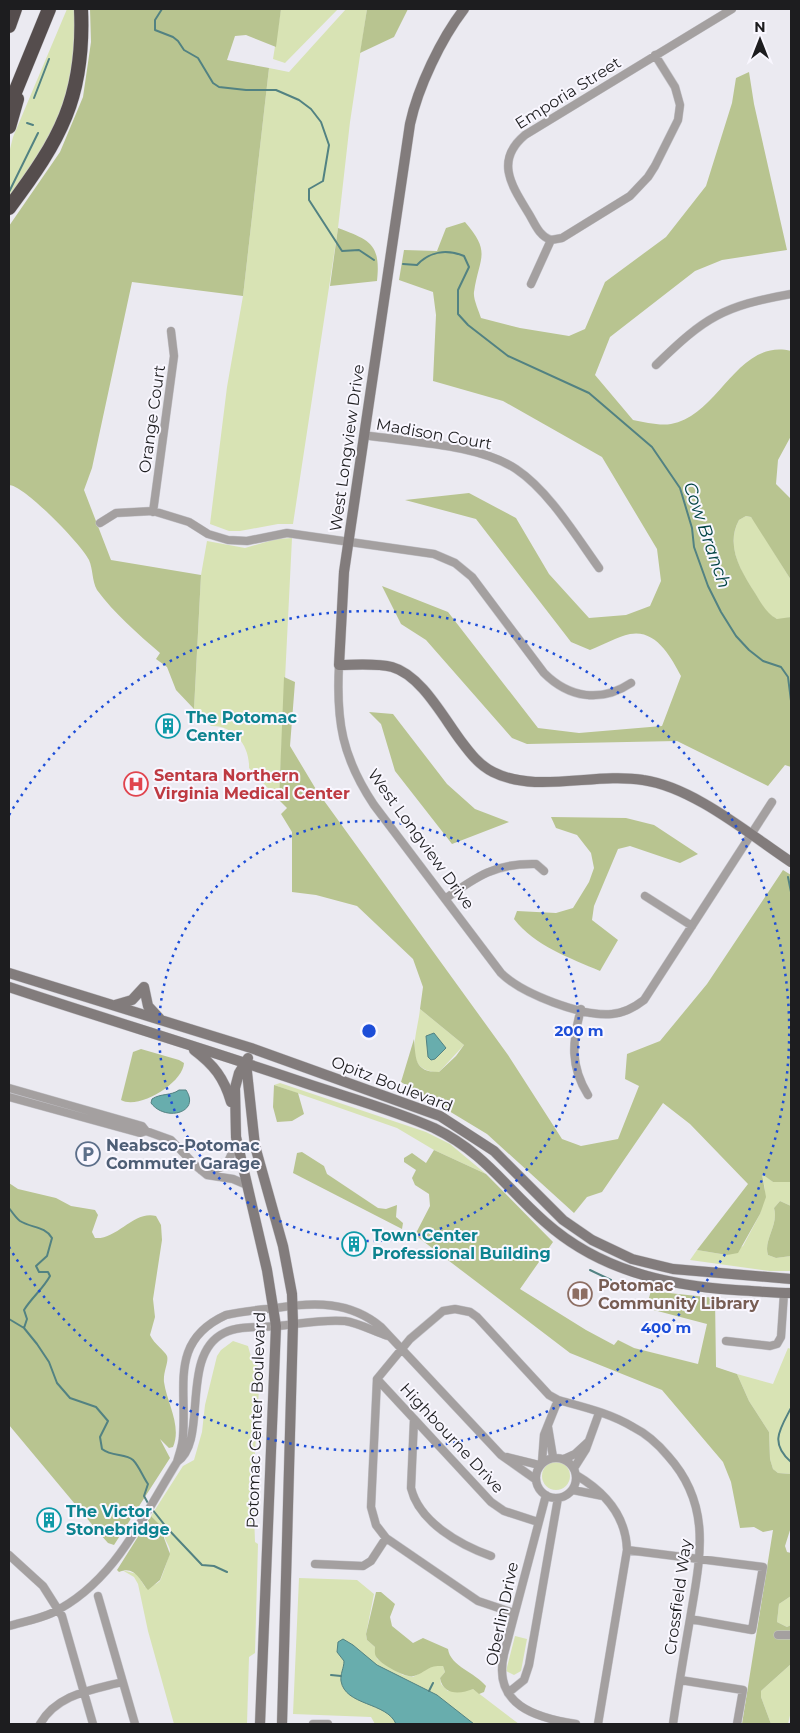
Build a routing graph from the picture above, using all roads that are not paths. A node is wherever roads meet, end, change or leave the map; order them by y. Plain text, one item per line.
1 (16, 9) edge
2 (49, 9) edge
3 (464, 9) edge
4 (732, 9) edge
5 (81, 14) edge
6 (9, 26) edge
7 (655, 55) junction
8 (29, 57) junction
9 (9, 107) edge
10 (9, 127) edge
11 (9, 208) edge
12 (551, 240) junction
13 (531, 284) dead end
14 (791, 294) edge
15 (171, 331) dead end
16 (656, 365) dead end
17 (364, 435) junction
18 (153, 512) junction
19 (100, 524) dead end
20 (348, 541) junction
21 (599, 568) dead end
22 (339, 665) junction
23 (631, 683) dead end
24 (772, 802) dead end
25 (751, 835) junction
26 (791, 862) edge
27 (544, 871) dead end
28 (645, 896) dead end
29 (445, 899) junction
30 (692, 926) junction
31 (9, 973) edge
32 (9, 987) edge
33 (111, 1006) junction
34 (581, 1009) junction
35 (168, 1023) junction
36 (190, 1046) junction
37 (251, 1048) junction
38 (246, 1064) junction
39 (9, 1088) edge
40 (588, 1095) dead end
41 (9, 1096) edge
42 (234, 1113) junction
43 (146, 1131) junction
44 (236, 1137) junction
45 (201, 1170) junction
46 (246, 1185) junction
47 (791, 1279) edge
48 (788, 1293) edge
49 (292, 1305) junction
50 (274, 1308) junction
51 (293, 1324) junction
52 (276, 1326) junction
53 (388, 1336) junction
54 (726, 1341) dead end
55 (401, 1348) junction
56 (377, 1378) junction
57 (558, 1400) junction
58 (599, 1412) junction
59 (414, 1419) junction
60 (548, 1427) junction
61 (588, 1442) junction
62 (500, 1455) junction
63 (553, 1457) junction
64 (564, 1458) junction
65 (177, 1462) junction
66 (541, 1464) junction
67 (575, 1472) junction
68 (535, 1479) junction
69 (573, 1490) junction
70 (546, 1495) junction
71 (604, 1497) junction
72 (558, 1498) junction
73 (538, 1522) junction
74 (386, 1538) junction
75 (627, 1550) junction
76 (9, 1555) edge
77 (490, 1556) dead end
78 (700, 1559) junction
79 (316, 1564) dead end
80 (98, 1596) dead end
81 (59, 1610) junction
82 (514, 1613) junction
83 (690, 1618) junction
84 (9, 1626) edge
85 (778, 1635) dead end
86 (791, 1635) edge
87 (680, 1680) junction
88 (122, 1682) junction
89 (84, 1692) junction
90 (508, 1693) junction
91 (40, 1724) edge
92 (93, 1724) edge
93 (134, 1724) edge
94 (260, 1724) edge
95 (282, 1724) edge
96 (313, 1724) edge
97 (328, 1724) edge
98 (576, 1724) edge
99 (598, 1724) edge
100 (672, 1724) edge
101 (737, 1724) edge

1 - 6 highway
2 - 8 highway
3 - 17 main road, West Longview Drive
4 - 7 street, Emporia Street
5 - 11 highway
7 - 12 street
7 - 12 street, Emporia Street
8 - 9 highway
8 - 10 highway
12 - 13 street
14 - 16 street
15 - 18 street, Orange Court
17 - 20 main road, West Longview Drive
17 - 21 street, Madison Court
18 - 19 street
18 - 20 street
20 - 22 main road, West Longview Drive
20 - 23 street
22 - 25 main road
22 - 29 street, West Longview Drive
24 - 25 street, West Longview Drive
25 - 26 main road
25 - 30 street, West Longview Drive
27 - 29 street
28 - 30 street
29 - 34 street, West Longview Drive
30 - 34 street, West Longview Drive
31 - 33 main road, Opitz Boulevard
32 - 36 main road, Opitz Boulevard
33 - 35 main road, Opitz Boulevard
33 - 35 main road
34 - 40 street
35 - 37 main road, Opitz Boulevard
36 - 38 main road, Opitz Boulevard
36 - 42 main road
37 - 38 main road, Potomac Center Boulevard
37 - 47 main road, Opitz Boulevard
38 - 42 main road, Potomac Center Boulevard
38 - 48 main road, Opitz Boulevard
38 - 49 main road, Potomac Center Boulevard
39 - 43 street
41 - 43 street
42 - 44 main road, Potomac Center Boulevard
43 - 45 street
44 - 45 street
44 - 46 main road, Potomac Center Boulevard
45 - 46 street
46 - 50 main road, Potomac Center Boulevard
48 - 54 street
49 - 50 street
49 - 51 main road, Potomac Center Boulevard
49 - 53 street
50 - 52 main road, Potomac Center Boulevard
50 - 65 street
51 - 52 street
51 - 53 street
51 - 95 main road, Potomac Center Boulevard
52 - 65 street
52 - 94 main road, Potomac Center Boulevard
53 - 55 street
55 - 56 street, Crossfield Way
55 - 57 street, Crossfield Way
55 - 62 street
56 - 59 street, Highbourne Drive
56 - 74 street
57 - 58 street, Crossfield Way
57 - 60 street
58 - 61 street
58 - 78 street, Crossfield Way
59 - 73 street, Highbourne Drive
59 - 77 street
60 - 63 street
60 - 66 street
61 - 64 street
61 - 67 street
62 - 66 street
62 - 68 street
63 - 64 street
63 - 66 street
64 - 67 street
65 - 81 street
66 - 68 street
67 - 69 street
67 - 71 street
68 - 70 street
69 - 71 street
69 - 72 street
70 - 72 street
70 - 73 street, Oberlin Drive
71 - 75 street
72 - 90 street
73 - 82 street, Oberlin Drive
74 - 79 street
74 - 82 street
75 - 78 street
75 - 99 street
76 - 81 street
78 - 83 street, Crossfield Way
78 - 83 street
80 - 88 street
81 - 84 street
81 - 89 street
82 - 90 street, Oberlin Drive
83 - 87 street, Crossfield Way
85 - 86 street
87 - 100 street, Crossfield Way
87 - 101 street
88 - 89 street
88 - 93 street
89 - 91 street
89 - 92 street
90 - 98 street
96 - 97 street

